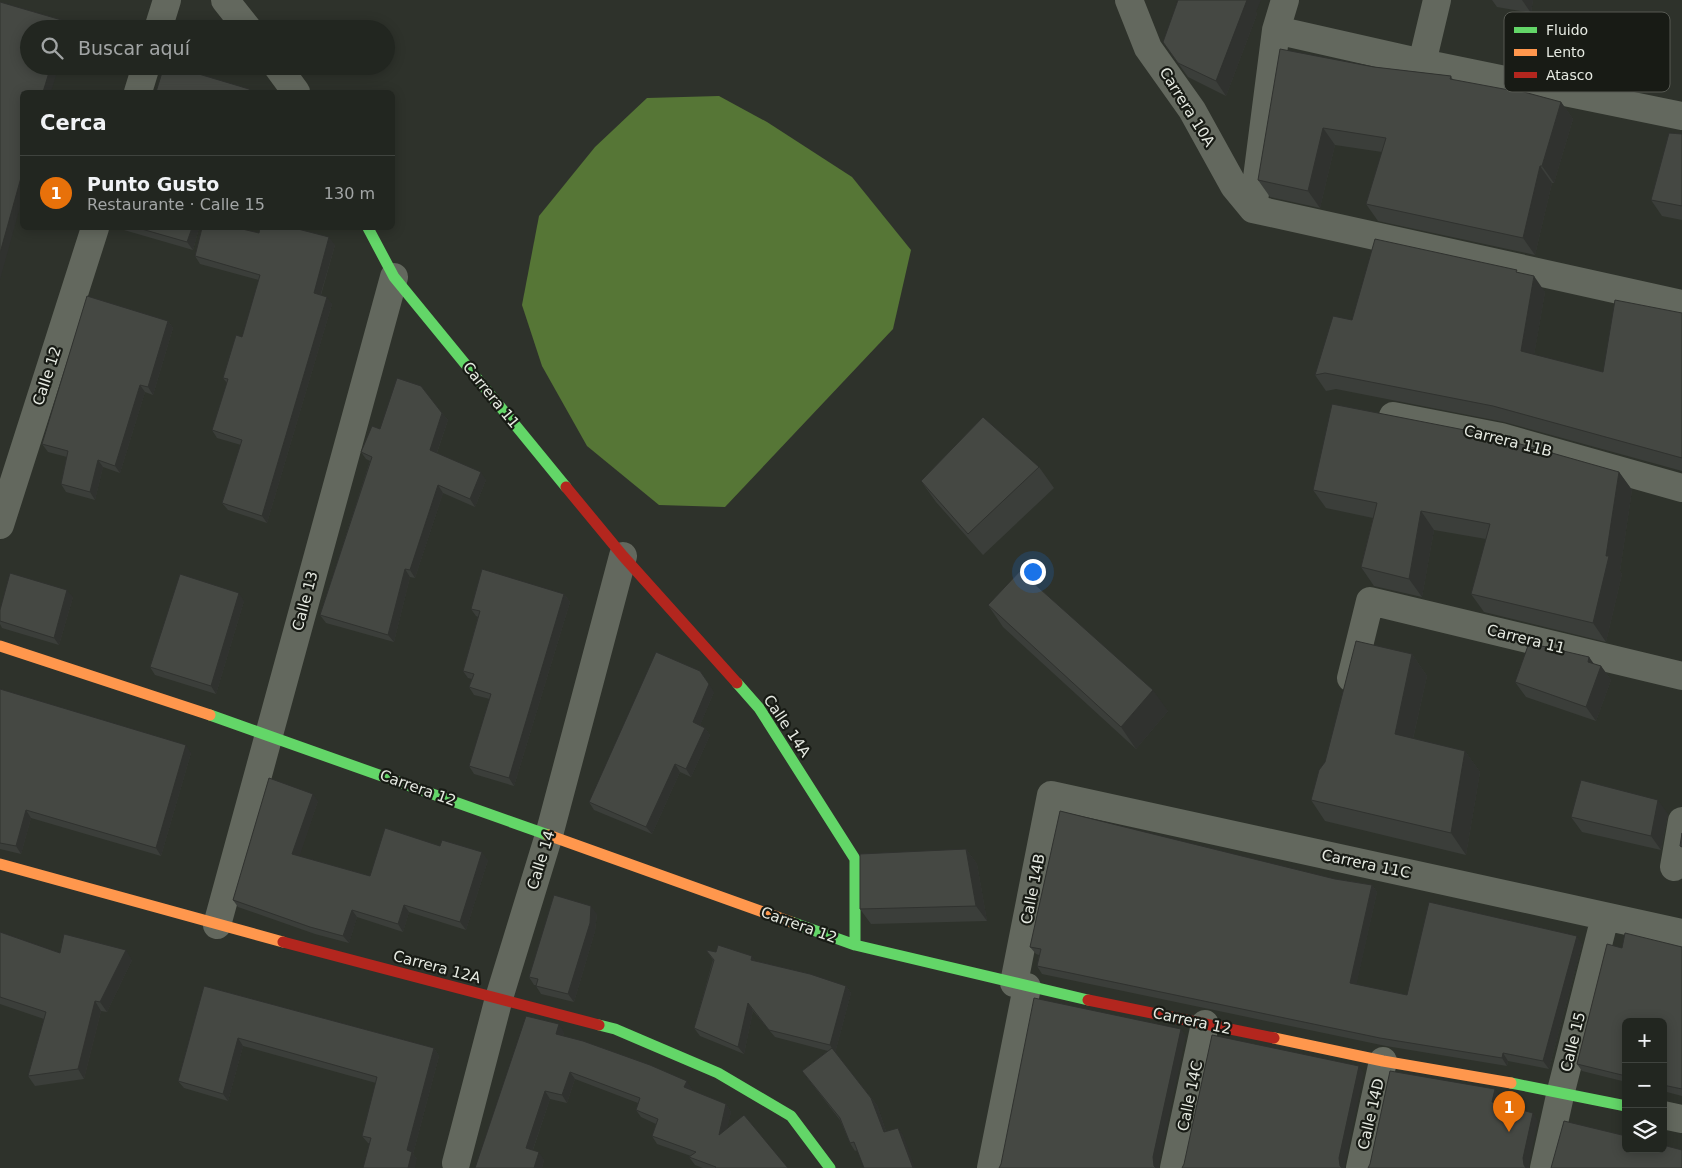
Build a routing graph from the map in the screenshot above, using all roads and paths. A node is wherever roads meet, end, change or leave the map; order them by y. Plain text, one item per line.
1 (225, 0) edge
2 (1129, 0) edge
3 (1285, 0) edge
4 (1437, 0) edge
5 (241, 20) edge
6 (1276, 30) junction
7 (1422, 63) junction
8 (143, 75) edge
9 (284, 75) edge
10 (1504, 80) edge
11 (139, 90) edge
12 (295, 90) edge
13 (1564, 92) edge
14 (1682, 116) edge
15 (1253, 209) junction
16 (94, 230) edge
17 (369, 230) edge
18 (394, 277) junction
19 (1682, 304) edge
20 (1370, 412) edge
21 (1682, 488) edge
22 (0, 525) edge
23 (623, 556) junction
24 (0, 646) edge
25 (1682, 676) edge
26 (1344, 704) edge
27 (269, 734) junction
28 (1051, 794) joint
29 (1682, 821) edge
30 (549, 835) junction
31 (0, 864) edge
32 (1674, 867) dead end
33 (1605, 917) junction
34 (217, 925) junction
35 (1682, 933) edge
36 (856, 945) junction
37 (1021, 985) junction
38 (499, 998) junction
39 (1205, 1024) junction
40 (1383, 1061) junction
41 (1561, 1091) junction
42 (1622, 1105) edge
43 (1667, 1116) edge
44 (1682, 1119) edge
45 (456, 1163) dead end
46 (830, 1168) edge
47 (991, 1168) edge
48 (1174, 1168) edge
49 (1360, 1168) edge
50 (1544, 1168) edge

1 - 5 street
2 - 15 street, Carrera 10A
3 - 6 street
4 - 7 street
6 - 7 street
6 - 15 street
7 - 10 street
8 - 11 street
9 - 12 street
13 - 14 street
15 - 19 street
16 - 22 street, Calle 12
17 - 18 street, Carrera 11
18 - 23 street, Carrera 11
18 - 27 street, Calle 13
20 - 21 street, Carrera 11B
23 - 30 street, Calle 14
23 - 36 street, Calle 14A
24 - 27 street, Carrera 12
25 - 26 street, Carrera 11
27 - 30 street, Carrera 12
27 - 34 street, Calle 13
28 - 33 street, Carrera 11C
28 - 37 street, Calle 14B
29 - 32 street
30 - 36 street, Carrera 12
30 - 38 street, Calle 14
31 - 34 street, Carrera 12A
33 - 35 street, Carrera 11C
33 - 41 street, Calle 15
34 - 38 street, Carrera 12A
36 - 37 street, Carrera 12
37 - 39 street, Carrera 12
37 - 47 street, Calle 14B
38 - 45 street, Calle 14
38 - 46 street, Carrera 12A
39 - 40 street, Carrera 12
39 - 48 street, Calle 14C
40 - 41 street, Carrera 12
40 - 49 street, Calle 14D
41 - 42 street, Carrera 12
41 - 50 street, Calle 15
43 - 44 street

